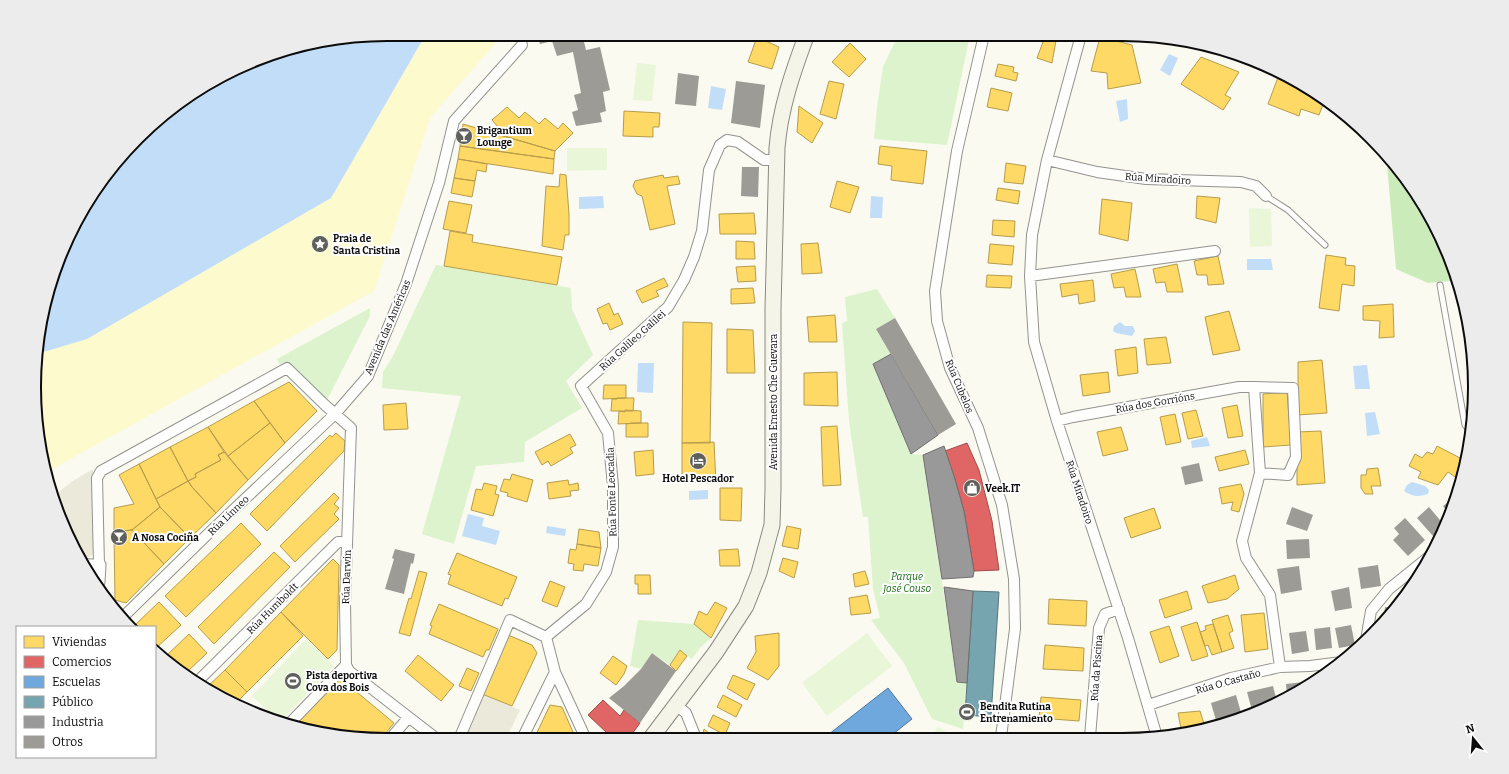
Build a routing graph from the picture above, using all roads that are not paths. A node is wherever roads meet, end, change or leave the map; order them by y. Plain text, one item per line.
1 (804, 41) edge
2 (983, 41) edge
3 (1079, 41) edge
4 (522, 45) dead end
5 (776, 160) junction
6 (1047, 160) junction
7 (1266, 196) joint
8 (1325, 245) dead end
9 (1215, 251) dead end
10 (1030, 276) junction
11 (1440, 285) dead end
12 (581, 386) joint
13 (1254, 388) junction
14 (335, 414) junction
15 (1057, 421) junction
16 (1465, 427) edge
17 (1260, 473) junction
18 (347, 542) junction
19 (90, 564) edge
20 (99, 565) junction
21 (1419, 565) edge
22 (98, 578) edge
23 (1119, 609) junction
24 (126, 613) edge
25 (1367, 631) edge
26 (546, 637) junction
27 (1331, 663) edge
28 (346, 665) junction
29 (1280, 667) junction
30 (555, 672) junction
31 (201, 678) edge
32 (676, 705) junction
33 (1148, 705) junction
34 (408, 718) junction
35 (293, 720) edge
36 (1156, 731) edge
37 (395, 733) edge
38 (429, 733) edge
39 (462, 733) edge
40 (525, 733) edge
41 (583, 733) edge
42 (655, 733) edge
43 (694, 733) edge
44 (1002, 733) edge
45 (1090, 733) edge

1 - 5 main road, Avenida Ernesto Che Guevara
2 - 44 street, Rúa Cubelos
3 - 6 street, Rúa Miradoiro
4 - 14 street, Avenida das Américas
5 - 12 street, Rúa Galileo Galilei
5 - 32 main road, Avenida Ernesto Che Guevara
6 - 7 street, Rúa Miradoiro
6 - 10 street, Rúa Miradoiro
7 - 8 lane
9 - 10 street
10 - 15 street, Rúa Miradoiro
11 - 16 lane
12 - 26 street, Rúa Fonte Leocadia
13 - 15 street, Rúa dos Gorrións
13 - 17 street
13 - 17 street, Rúa dos Gorrións
14 - 18 street, Rúa Darwin
14 - 20 street
14 - 24 street, Rúa Linneo
15 - 23 street, Rúa Miradoiro
17 - 29 street
18 - 28 street, Rúa Darwin
18 - 31 street, Rúa Humboldt
19 - 20 street
20 - 22 street
21 - 25 street
23 - 33 street, Rúa Miradoiro
23 - 45 street, Rúa da Piscina
26 - 30 street
26 - 39 street
27 - 29 street, Rúa O Castaño
28 - 34 street
28 - 35 street
29 - 33 street, Rúa O Castaño
30 - 40 street
30 - 41 street
32 - 42 main road, Avenida Ernesto Che Guevara
32 - 43 street
33 - 36 street
34 - 37 street
34 - 38 street

